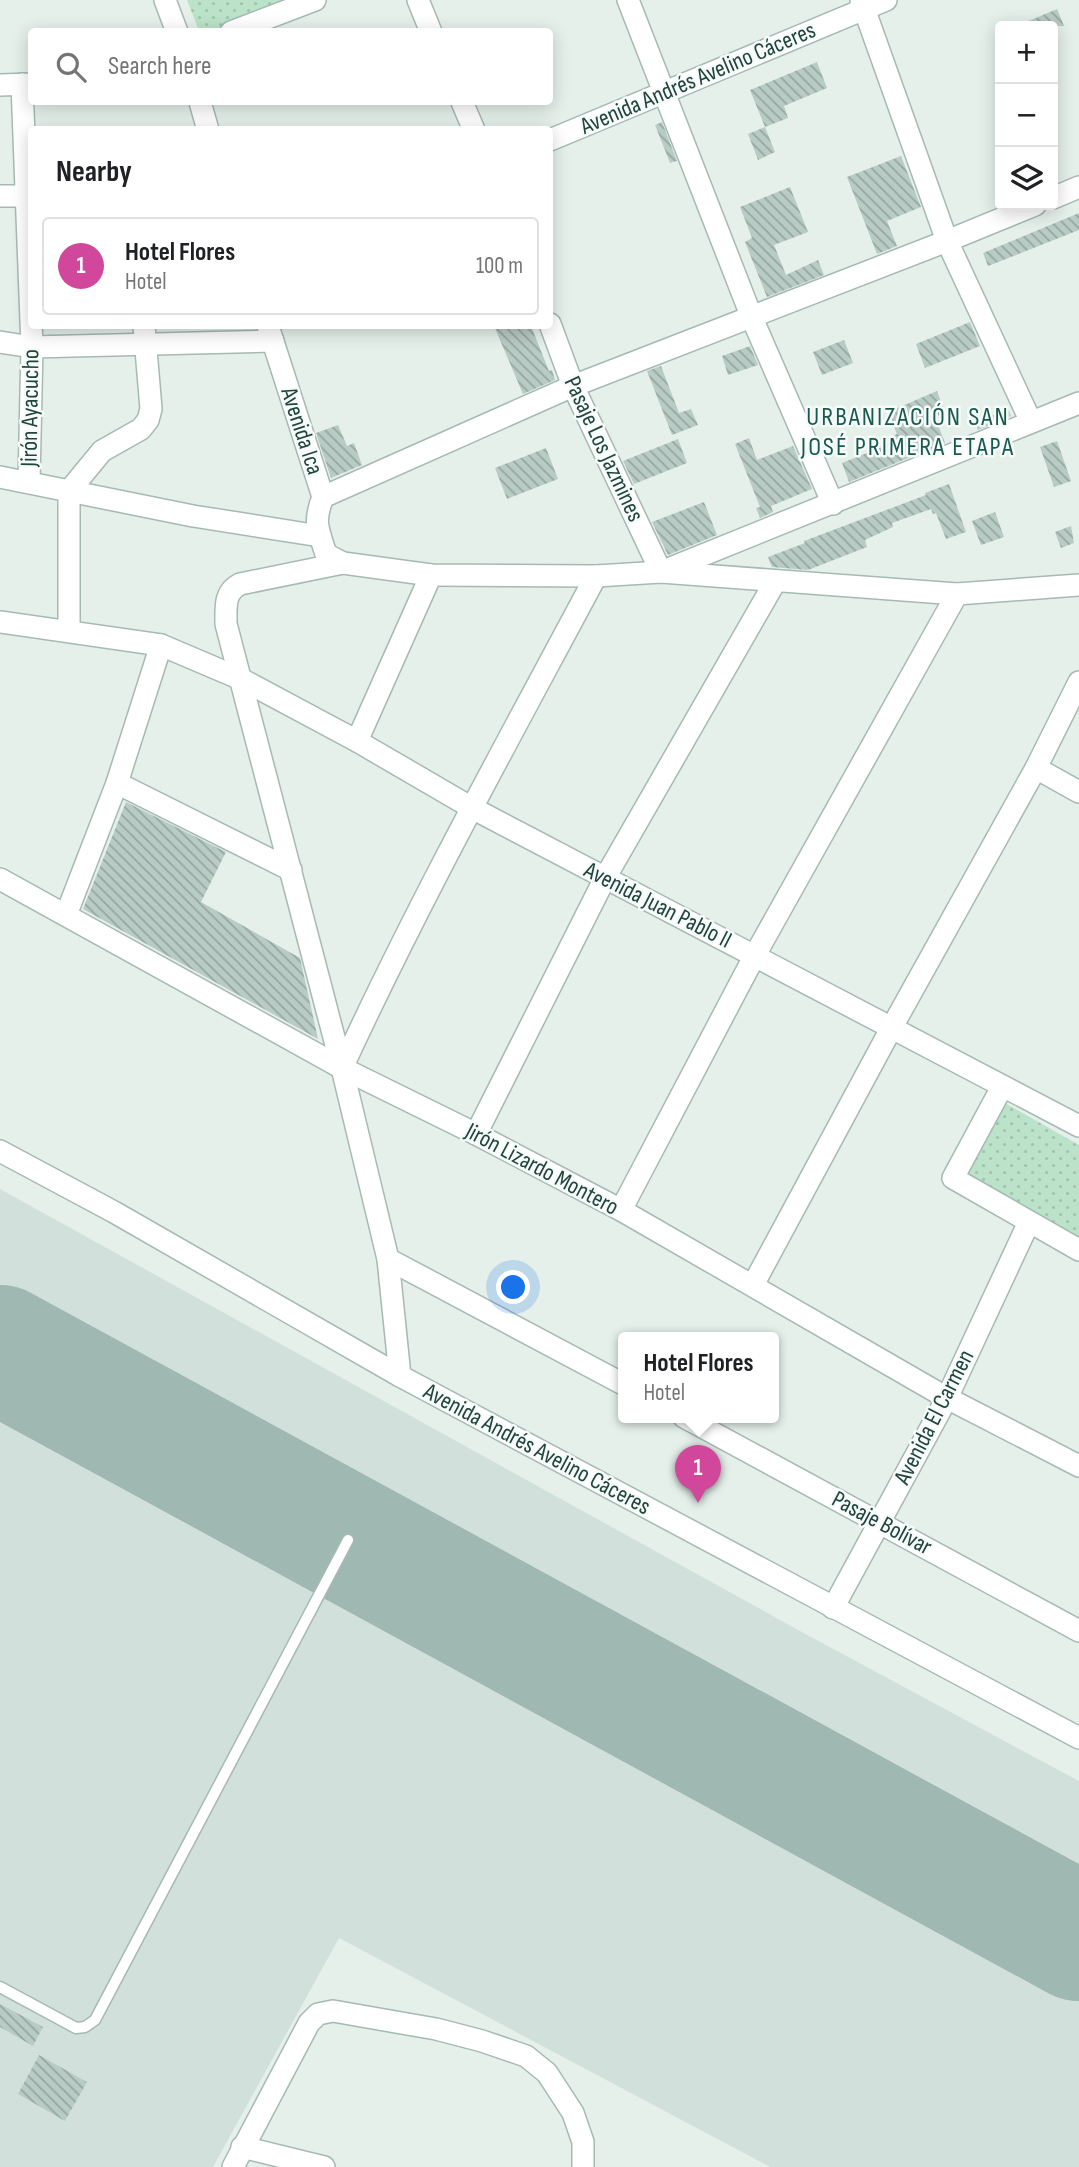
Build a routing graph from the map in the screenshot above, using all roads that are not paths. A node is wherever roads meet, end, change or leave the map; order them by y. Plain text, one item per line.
1 (165, 0) edge
2 (315, 0) edge
3 (418, 0) edge
4 (628, 0) edge
5 (886, 0) edge
6 (863, 4) edge
7 (176, 28) edge
8 (242, 28) edge
9 (429, 28) edge
10 (27, 84) edge
11 (0, 85) edge
12 (664, 92) junction
13 (201, 105) edge
14 (463, 105) edge
15 (207, 126) edge
16 (472, 126) edge
17 (553, 139) edge
18 (28, 140) edge
19 (1079, 187) edge
20 (0, 196) edge
21 (28, 196) edge
22 (1058, 196) edge
23 (1023, 210) edge
24 (947, 241) junction
25 (752, 318) junction
26 (32, 329) edge
27 (552, 329) edge
28 (270, 333) edge
29 (145, 335) edge
30 (0, 342) edge
31 (32, 347) junction
32 (573, 386) junction
33 (1079, 403) edge
34 (1031, 422) junction
35 (0, 477) edge
36 (29, 481) junction
37 (69, 491) junction
38 (323, 497) junction
39 (833, 504) junction
40 (320, 536) junction
41 (343, 564) junction
42 (661, 572) junction
43 (431, 575) junction
44 (596, 576) junction
45 (775, 582) junction
46 (1079, 585) edge
47 (957, 594) junction
48 (0, 622) edge
49 (69, 631) junction
50 (161, 645) junction
51 (241, 679) junction
52 (1079, 682) edge
53 (357, 741) junction
54 (1036, 768) junction
55 (117, 783) junction
56 (1079, 792) edge
57 (472, 808) junction
58 (291, 870) junction
59 (605, 878) junction
60 (0, 879) edge
61 (66, 915) junction
62 (755, 956) junction
63 (892, 1027) junction
64 (342, 1068) junction
65 (1002, 1087) junction
66 (1079, 1125) edge
67 (476, 1134) junction
68 (0, 1151) edge
69 (621, 1210) junction
70 (1029, 1222) junction
71 (1079, 1250) edge
72 (388, 1259) junction
73 (753, 1285) junction
74 (400, 1376) junction
75 (618, 1381) edge
76 (947, 1398) junction
77 (695, 1423) edge
78 (1079, 1466) edge
79 (879, 1521) junction
80 (348, 1540) dead end
81 (833, 1608) junction
82 (1079, 1631) edge
83 (1079, 1738) edge
84 (0, 1987) edge
85 (242, 2147) junction
86 (233, 2167) edge
87 (324, 2167) edge
88 (583, 2167) edge

1 - 7 street
2 - 8 street
3 - 9 street
4 - 12 street
5 - 6 street, Avenida Andrés Avelino Cáceres
6 - 12 street, Avenida Andrés Avelino Cáceres
6 - 24 street
10 - 11 street
10 - 18 street, Jirón Ayacucho
12 - 17 street, Avenida Andrés Avelino Cáceres
12 - 25 street
13 - 15 street
14 - 16 street
19 - 22 street
20 - 21 street
23 - 24 street
24 - 25 street
24 - 34 street
25 - 32 street
25 - 39 street
26 - 31 street, Jirón Ayacucho
27 - 32 street, Pasaje Los Jazmines
28 - 29 street
28 - 38 street, Avenida Ica
29 - 31 street
29 - 37 street
30 - 31 street
31 - 36 street, Jirón Ayacucho
32 - 38 street
32 - 42 street, Pasaje Los Jazmines
33 - 34 street
34 - 39 street
35 - 36 street
36 - 37 street
37 - 40 street
37 - 49 street
38 - 40 street, Avenida Ica
39 - 42 street
40 - 41 street
41 - 43 street
41 - 51 street
42 - 44 street
42 - 45 street
43 - 44 street
43 - 53 street
44 - 57 street
45 - 47 street
45 - 59 street
46 - 47 street
47 - 62 street
48 - 49 street, Avenida Juan Pablo II
49 - 50 street, Avenida Juan Pablo II
50 - 51 street, Avenida Juan Pablo II
50 - 55 street
51 - 53 street, Avenida Juan Pablo II
51 - 58 street
52 - 54 street
53 - 57 street, Avenida Juan Pablo II
54 - 56 street
54 - 63 street
55 - 58 street
55 - 61 street
57 - 59 street, Avenida Juan Pablo II
57 - 64 street
58 - 64 street
59 - 62 street, Avenida Juan Pablo II
59 - 67 street
60 - 61 street, Jirón Lizardo Montero
61 - 64 street, Jirón Lizardo Montero
62 - 63 street, Avenida Juan Pablo II
62 - 69 street
63 - 65 street, Avenida Juan Pablo II
63 - 73 street
64 - 67 street, Jirón Lizardo Montero
64 - 72 street
65 - 66 street, Avenida Juan Pablo II
65 - 70 street
67 - 69 street, Jirón Lizardo Montero
68 - 74 street, Avenida Andrés Avelino Cáceres
69 - 73 street, Jirón Lizardo Montero
70 - 71 street
70 - 76 street, Avenida El Carmen
72 - 74 street
72 - 75 street
73 - 76 street, Jirón Lizardo Montero
74 - 81 street, Avenida Andrés Avelino Cáceres
76 - 78 street, Jirón Lizardo Montero
76 - 79 street, Avenida El Carmen
77 - 79 street, Pasaje Bolívar
79 - 81 street, Avenida El Carmen
79 - 82 street, Pasaje Bolívar
80 - 84 lane
81 - 83 street, Avenida Andrés Avelino Cáceres
85 - 86 street
85 - 87 street
85 - 88 street

